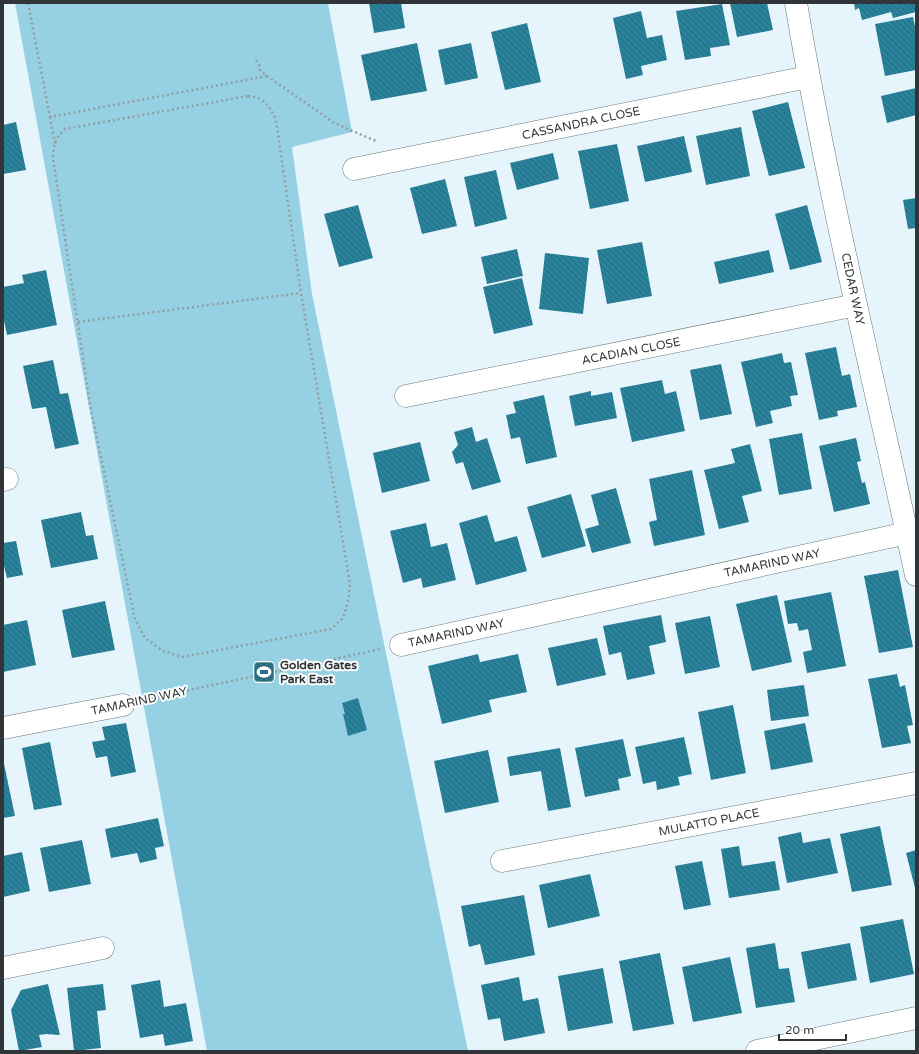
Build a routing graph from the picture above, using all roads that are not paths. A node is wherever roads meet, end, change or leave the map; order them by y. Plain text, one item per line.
1 (796, 3) edge
2 (808, 77) junction
3 (354, 169) dead end
4 (856, 305) junction
5 (406, 396) dead end
6 (907, 534) junction
7 (916, 575) edge
8 (401, 645) road end
9 (123, 704) road end
10 (3, 728) edge
11 (916, 783) edge
12 (502, 861) dead end
13 (103, 948) dead end
14 (3, 968) edge
15 (916, 1018) edge
16 (757, 1051) edge

1 - 2 street, CEDAR WAY
2 - 3 street, CASSANDRA CLOSE
2 - 4 street, CEDAR WAY
4 - 5 street, ACADIAN CLOSE
4 - 6 street, CEDAR WAY
6 - 7 street, CEDAR WAY
6 - 8 street, TAMARIND WAY
9 - 10 street, TAMARIND WAY
11 - 12 street, MULATTO PLACE
13 - 14 street
15 - 16 street

